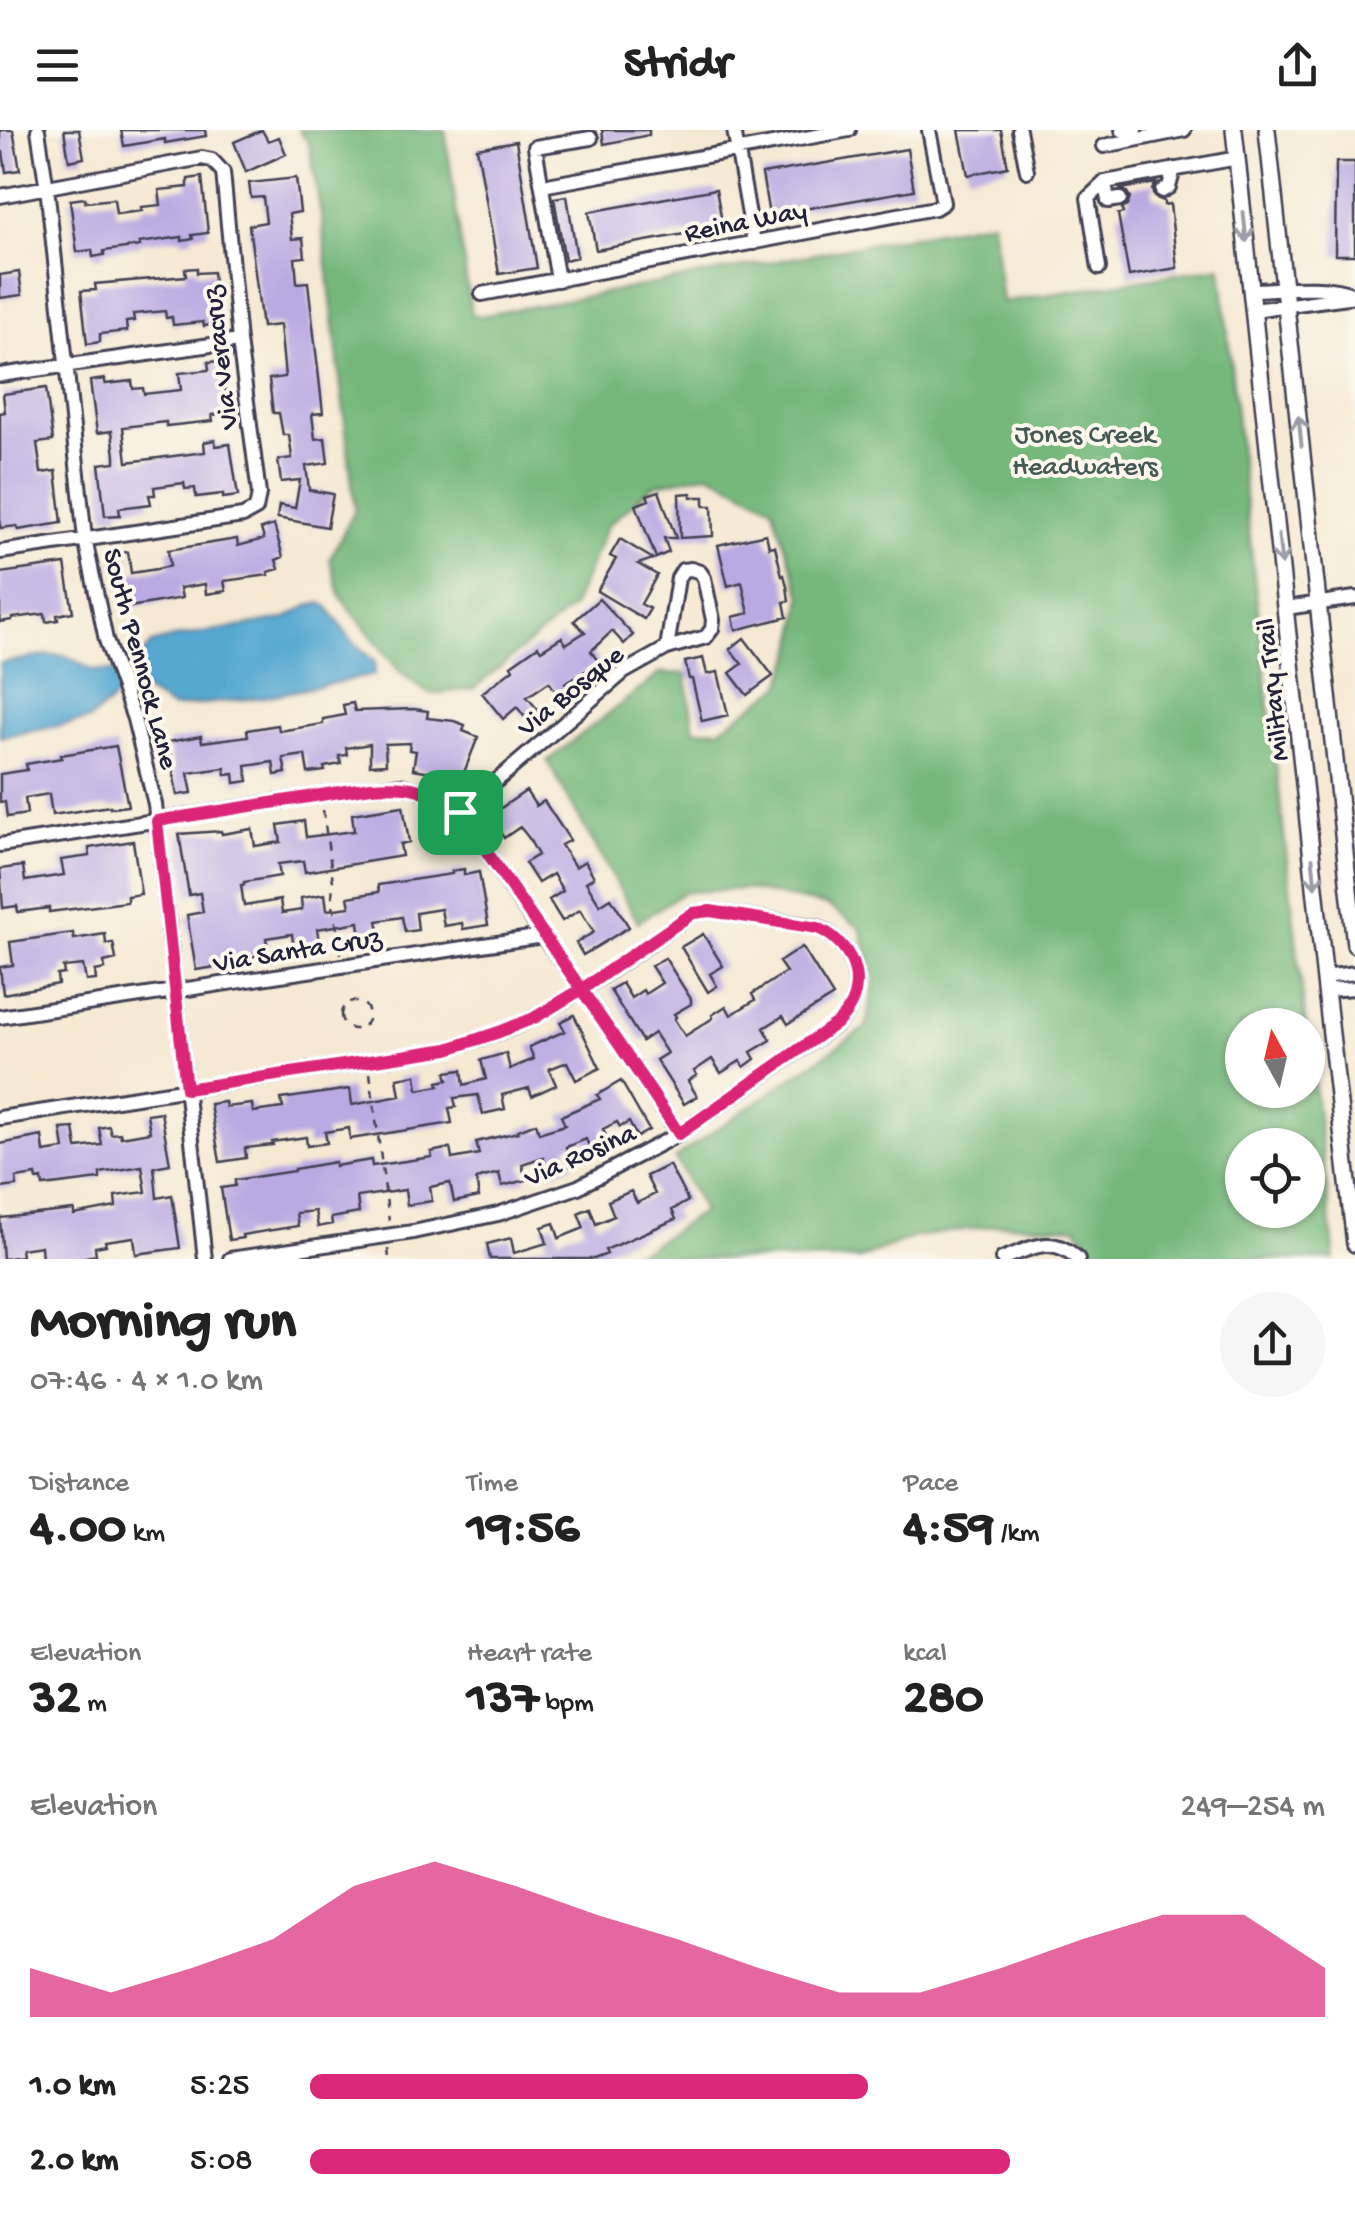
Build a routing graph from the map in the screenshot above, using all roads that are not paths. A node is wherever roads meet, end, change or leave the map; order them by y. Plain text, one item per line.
1 (38, 130) edge
2 (734, 130) edge
3 (848, 130) edge
4 (930, 130) edge
5 (1019, 130) edge
6 (1184, 130) edge
7 (1234, 130) edge
8 (1268, 130) edge
9 (1129, 133) edge
10 (591, 138) dead end
11 (1104, 146) dead end
12 (737, 149) junction
13 (1238, 158) junction
14 (1174, 170) junction
15 (1027, 171) dead end
16 (1105, 182) junction
17 (542, 186) junction
18 (47, 187) junction
19 (1162, 191) dead end
20 (0, 196) edge
21 (1091, 216) junction
22 (754, 243) junction
23 (1100, 268) dead end
24 (558, 280) junction
25 (1252, 290) junction
26 (482, 294) dead end
27 (1355, 296) edge
28 (1286, 297) junction
29 (1254, 310) junction
30 (240, 341) junction
31 (66, 365) junction
32 (0, 375) edge
33 (86, 539) junction
34 (0, 552) edge
35 (1355, 598) edge
36 (1319, 604) junction
37 (1286, 608) junction
38 (667, 648) junction
39 (460, 812) junction
40 (157, 821) junction
41 (0, 844) edge
42 (543, 936) junction
43 (1355, 946) edge
44 (1355, 973) edge
45 (1325, 984) junction
46 (1355, 988) edge
47 (582, 989) junction
48 (176, 991) junction
49 (0, 1016) edge
50 (186, 1089) junction
51 (0, 1118) edge
52 (679, 1134) junction
53 (1355, 1244) edge
54 (205, 1259) edge
55 (230, 1259) edge
56 (1002, 1259) edge
57 (1078, 1259) edge

1 - 18 street, South Pennock Lane
2 - 12 street
3 - 12 street
4 - 22 street, Reina Way
5 - 15 street
6 - 9 street
7 - 13 main road, Military Trail
8 - 28 main road, Military Trail
9 - 11 street
10 - 17 street
12 - 17 street
12 - 22 street
13 - 14 street
13 -> 25 main road, Military Trail
14 - 16 street
14 - 19 street
16 - 21 street
16 - 21 street
17 - 24 street
18 - 20 street, Via Veracruz
18 - 30 street, Via Veracruz
18 - 31 street, South Pennock Lane
21 - 23 street
22 - 24 street, Reina Way
24 - 26 street, Reina Way
25 - 28 street
25 - 29 main road, Military Trail
27 - 28 street
28 - 29 street
36 -> 28 main road, Military Trail
29 -> 37 main road, Military Trail
30 - 31 street
30 - 33 street, Via Veracruz
31 - 32 street
31 - 33 street, South Pennock Lane
33 - 34 street, Via Veracruz
33 - 40 street, South Pennock Lane
35 - 36 street
36 - 37 street
36 - 43 main road, Military Trail
37 -> 45 main road, Military Trail
38 - 38 street, Via Bosque
38 - 39 street, Via Bosque
39 - 40 street
39 - 42 street
40 - 41 street
40 - 48 street, South Pennock Lane
42 - 47 street
42 - 48 street, Via Santa Cruz
44 - 45 street
45 - 46 street
45 - 53 main road, Military Trail
47 - 50 street
47 - 52 street
47 - 52 street, Via Rosina
48 - 49 street, Via Santa Cruz
48 - 50 street, South Pennock Lane
50 - 51 street
50 - 54 street, South Pennock Lane
52 - 55 street, Via Rosina
56 - 57 street

